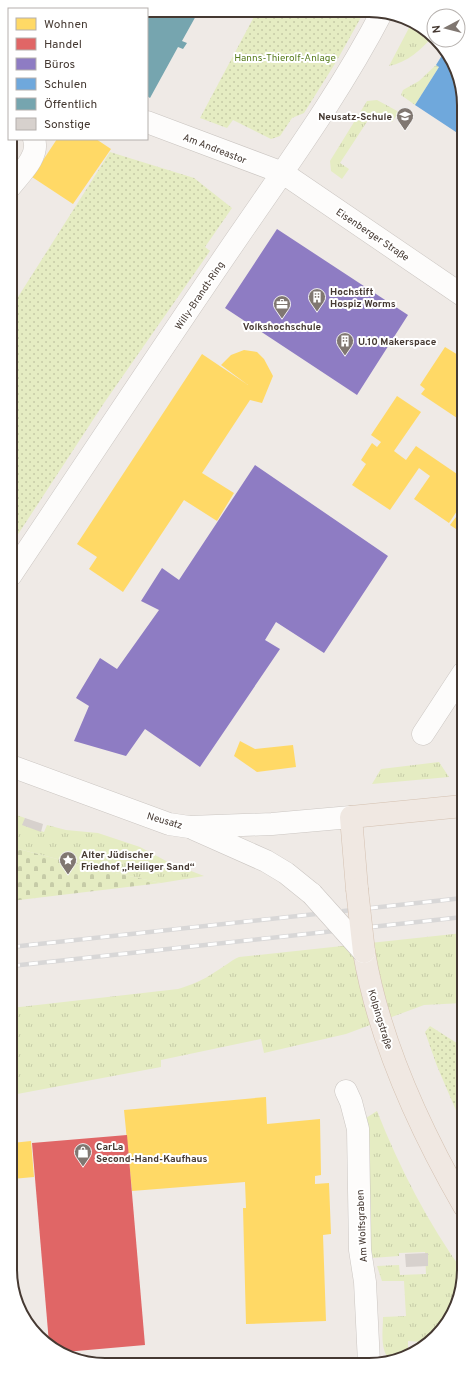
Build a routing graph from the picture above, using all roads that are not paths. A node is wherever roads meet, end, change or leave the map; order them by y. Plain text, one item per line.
1 (379, 18) edge
2 (148, 122) edge
3 (34, 140) edge
4 (283, 173) junction
5 (17, 177) edge
6 (457, 292) edge
7 (17, 566) edge
8 (457, 682) edge
9 (423, 734) dead end
10 (17, 768) edge
11 (457, 807) edge
12 (351, 816) junction
13 (189, 827) junction
14 (364, 952) junction
15 (346, 1091) dead end
16 (457, 1194) edge
17 (369, 1358) edge

1 - 4 street, Willy-Brandt-Ring
2 - 4 street, Am Andreastor
3 - 5 street
4 - 6 street, Eisenberger Straße
4 - 7 street, Willy-Brandt-Ring
8 - 9 street
10 - 13 street, Neusatz
11 - 12 main road
12 - 13 street, Neusatz
12 - 14 main road, Kolpingstraße, bridge
13 - 14 street, bridge
14 - 16 main road, Kolpingstraße
15 - 17 street, Am Wolfsgraben

